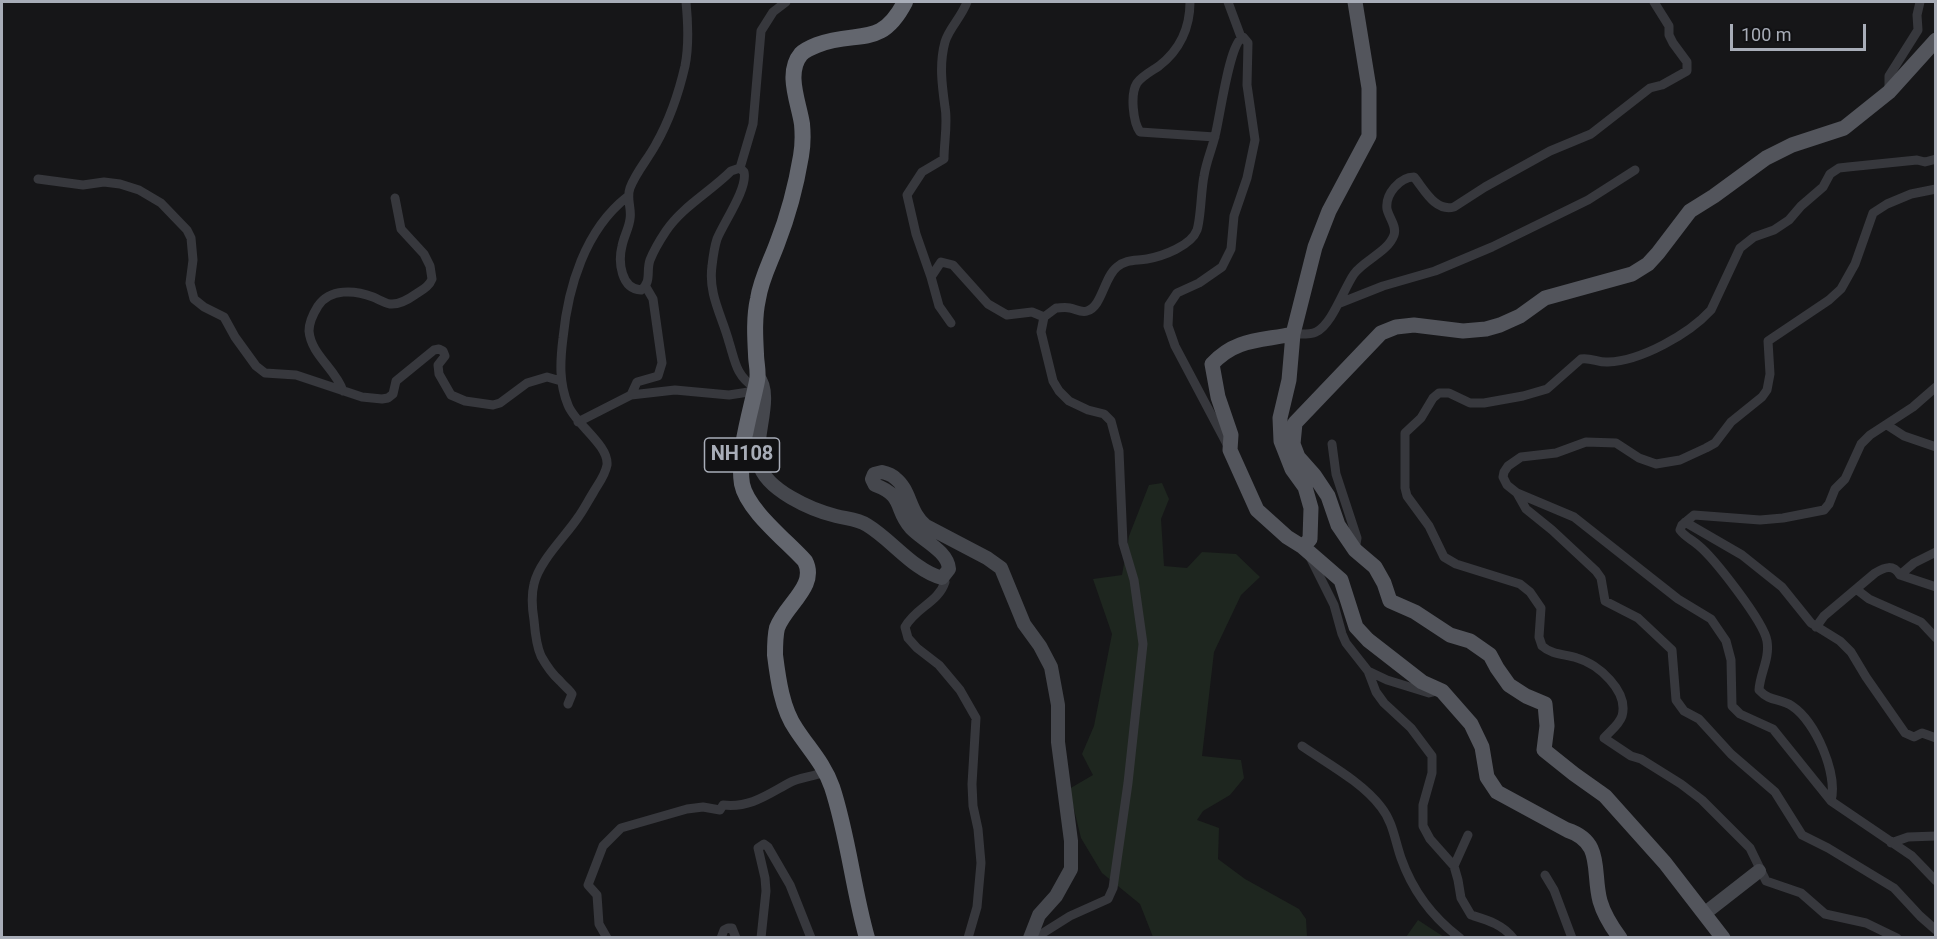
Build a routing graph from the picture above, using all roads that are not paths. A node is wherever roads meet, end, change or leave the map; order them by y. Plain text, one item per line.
1 (686, 2) edge
2 (786, 2) edge
3 (905, 2) edge
4 (967, 2) edge
5 (1190, 2) edge
6 (1228, 2) edge
7 (1355, 2) edge
8 (1654, 2) edge
9 (1920, 2) edge
10 (1241, 37) junction
11 (1935, 40) edge
12 (1889, 92) junction
13 (1215, 138) junction
14 (1935, 159) edge
15 (740, 168) junction
16 (1635, 171) dead end
17 (38, 179) dead end
18 (1935, 189) edge
19 (627, 197) junction
20 (395, 198) dead end
21 (931, 277) junction
22 (646, 287) junction
23 (1340, 303) junction
24 (1044, 317) junction
25 (951, 323) dead end
26 (1293, 334) junction
27 (561, 381) junction
28 (756, 385) junction
29 (1935, 387) edge
30 (343, 391) junction
31 (631, 395) junction
32 (578, 422) junction
33 (1887, 425) junction
34 (1332, 444) dead end
35 (1935, 447) edge
36 (1230, 450) junction
37 (1517, 493) junction
38 (1685, 522) junction
39 (1305, 549) junction
40 (1355, 550) junction
41 (1935, 552) edge
42 (1900, 575) junction
43 (942, 578) junction
44 (1935, 587) edge
45 (1856, 588) junction
46 (1816, 627) junction
47 (1935, 638) edge
48 (1368, 671) junction
49 (1436, 689) junction
50 (568, 704) dead end
51 (1935, 738) edge
52 (1302, 746) dead end
53 (826, 771) junction
54 (1831, 801) junction
55 (1468, 834) dead end
56 (1935, 836) edge
57 (1891, 843) junction
58 (1454, 866) junction
59 (1760, 871) junction
60 (1545, 875) dead end
61 (1935, 881) edge
62 (1703, 912) junction
63 (1935, 930) edge
64 (607, 938) edge
65 (721, 938) edge
66 (736, 938) edge
67 (761, 938) edge
68 (811, 938) edge
69 (867, 938) edge
70 (968, 938) edge
71 (1030, 938) edge
72 (1035, 938) edge
73 (1460, 938) edge
74 (1513, 938) edge
75 (1572, 938) edge
76 (1620, 938) edge
77 (1723, 938) edge
78 (1898, 938) edge

1 - 19 street
2 - 15 street
3 - 28 highway, NH108
4 - 21 street
5 - 13 street
6 - 10 street
7 - 26 main road
8 - 23 street
9 - 12 street
10 - 13 street
10 - 36 street
11 - 12 main road
12 - 40 main road
13 - 24 street
14 - 59 street
15 - 22 street
15 - 28 street
16 - 23 street
17 - 30 street
18 - 37 street
19 - 22 street
19 - 27 street
20 - 30 street
21 - 24 street
21 - 25 street
22 - 31 street
23 - 26 street
24 - 72 street
26 - 36 main road
26 - 39 main road
27 - 30 street
27 - 32 street
28 - 31 street
28 - 43 street
28 - 53 highway, NH108
29 - 33 street
31 - 32 street
32 - 50 street
33 - 35 street
33 - 38 street
34 - 40 street
36 - 39 main road
37 - 54 street
37 - 63 street
38 - 46 street
38 - 54 street
39 - 48 street
39 - 49 main road
40 - 62 main road
41 - 42 street
42 - 44 street
42 - 45 street
43 - 70 street
43 - 71 street
45 - 46 street
45 - 47 street
46 - 51 street
48 - 49 street
48 - 58 street
49 - 76 main road
52 - 73 street
53 - 64 street
53 - 69 highway, NH108
54 - 57 street
55 - 58 street
56 - 57 street
57 - 61 street
58 - 74 street
59 - 62 street
59 - 78 street
60 - 75 street
62 - 77 main road
65 - 66 street
67 - 68 street

